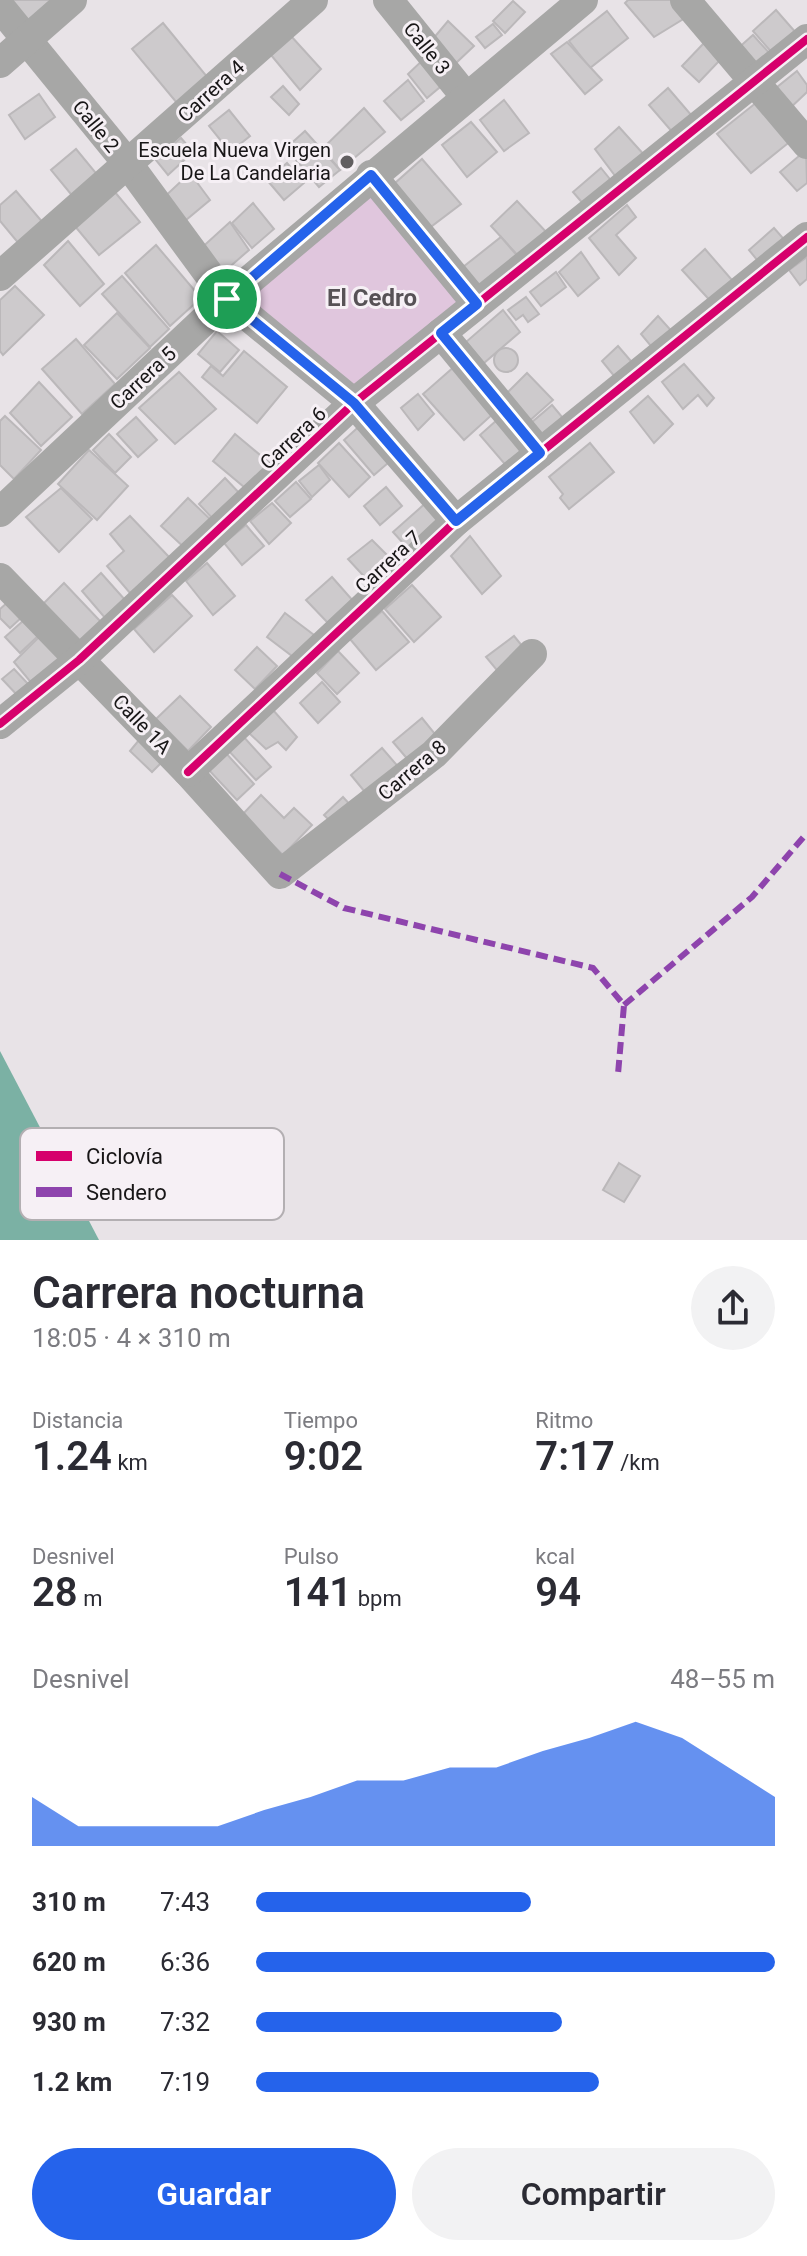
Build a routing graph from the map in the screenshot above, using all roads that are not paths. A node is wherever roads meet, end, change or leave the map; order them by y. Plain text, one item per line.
1 (72, 0) edge
2 (313, 0) edge
3 (388, 0) edge
4 (583, 0) edge
5 (685, 0) edge
6 (0, 7) edge
7 (25, 38) junction
8 (807, 39) edge
9 (0, 63) edge
10 (754, 82) junction
11 (466, 97) junction
12 (807, 144) edge
13 (128, 164) junction
14 (371, 175) junction
15 (807, 237) edge
16 (0, 276) edge
17 (227, 299) junction
18 (477, 304) junction
19 (441, 333) junction
20 (354, 403) junction
21 (540, 453) junction
22 (0, 512) edge
23 (456, 521) junction
24 (0, 578) edge
25 (532, 654) dead end
26 (79, 660) junction
27 (0, 724) edge
28 (188, 772) junction
29 (280, 874) joint

1 - 7 street
2 - 13 street, Carrera 4
3 - 11 street, Calle 3
4 - 11 street, Carrera 5
5 - 10 street
6 - 7 street, Calle 2
7 - 9 street
7 - 13 street, Calle 2
8 - 10 street, Carrera 6
10 - 12 street
10 - 18 street, Carrera 6
11 - 14 street, Carrera 5
13 - 16 street, Carrera 4
13 - 17 street, Calle 2
14 - 17 street, Carrera 5
14 - 18 street
15 - 21 street, Carrera 7
17 - 20 street, Calle 2
17 - 22 street, Carrera 5
18 - 19 street, Carrera 6
19 - 20 street, Carrera 6
19 - 21 street
20 - 23 street, Calle 2
20 - 26 street, Carrera 6
21 - 23 street, Carrera 7
23 - 28 street, Carrera 7
24 - 26 street, Calle 1A
25 - 29 street, Carrera 8
26 - 27 street, Carrera 6
26 - 28 street, Calle 1A
28 - 29 street, Calle 1A

